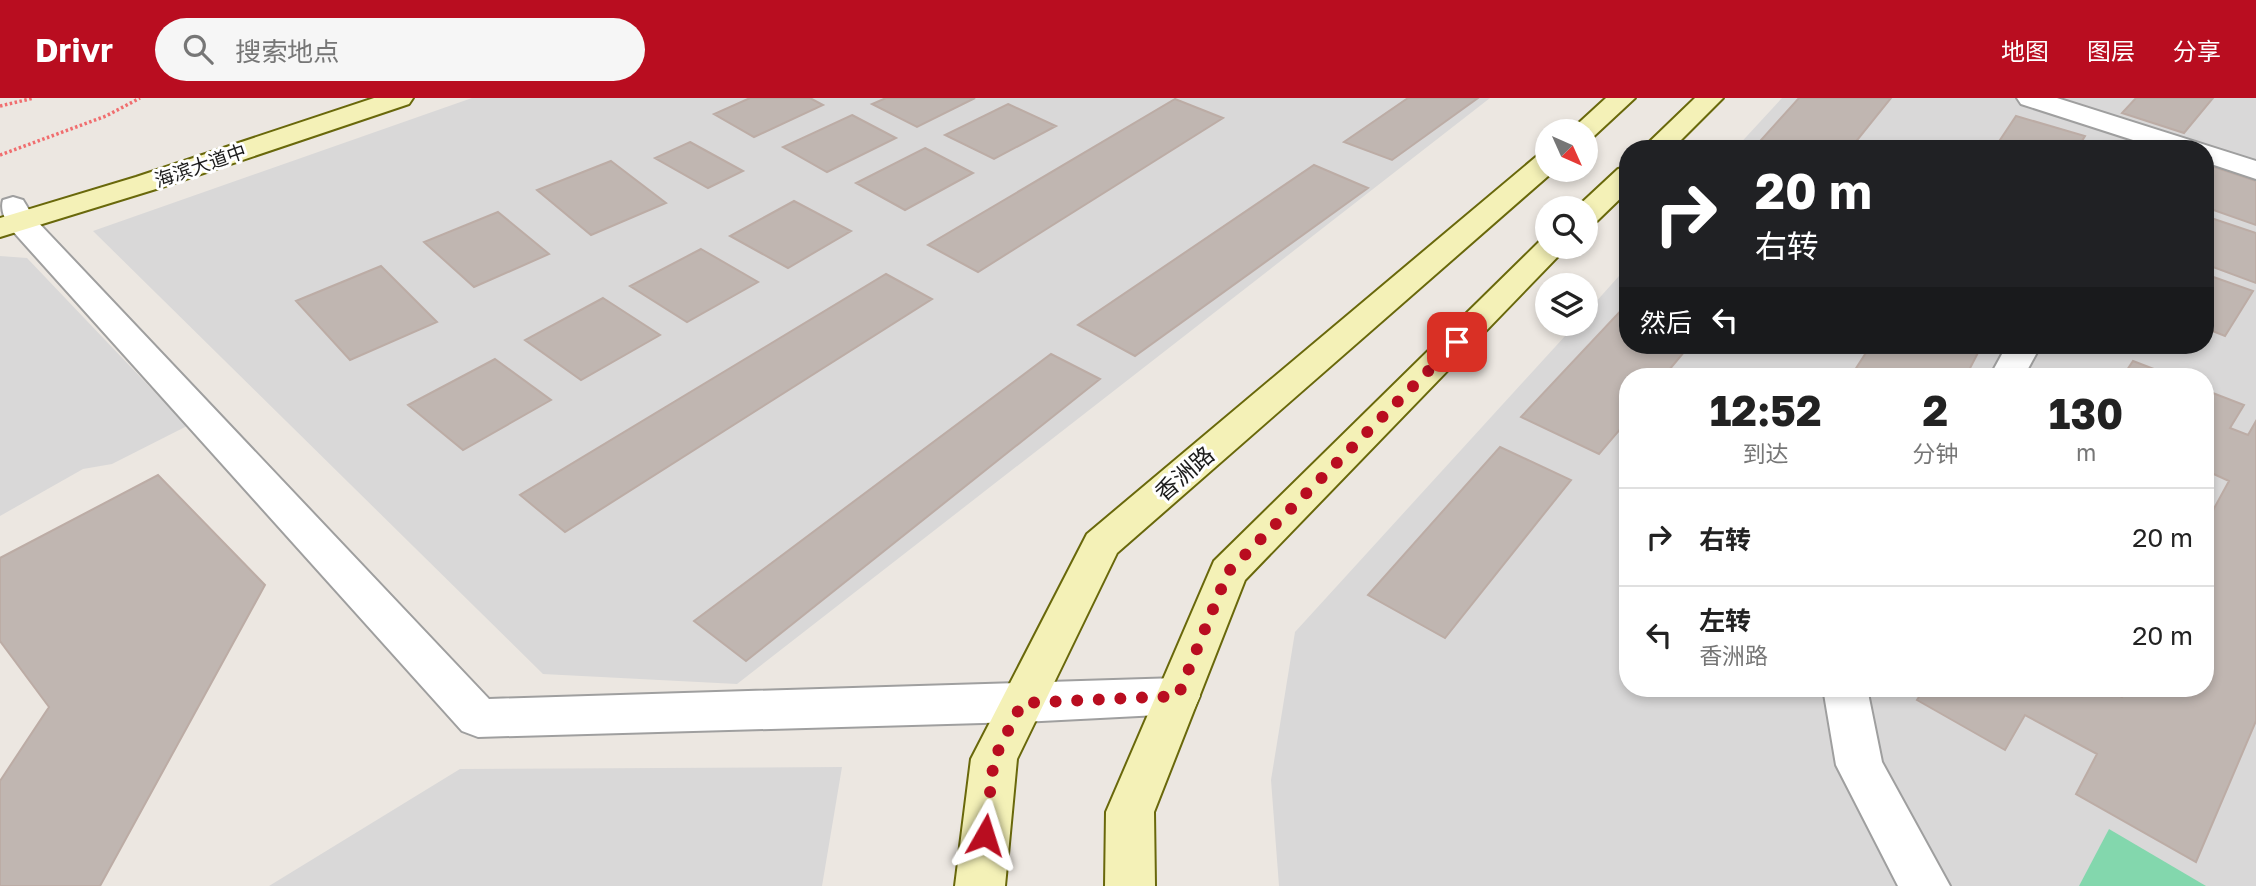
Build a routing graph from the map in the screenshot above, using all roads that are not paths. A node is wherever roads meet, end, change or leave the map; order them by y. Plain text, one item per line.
1 (350, 98) edge
2 (400, 98) edge
3 (1622, 98) edge
4 (1710, 98) edge
5 (2029, 98) edge
6 (1597, 119) edge
7 (1666, 140) edge
8 (2130, 140) edge
9 (2214, 156) edge
10 (2256, 170) edge
11 (1535, 172) edge
12 (1619, 184) edge
13 (1598, 204) edge
14 (9, 216) edge
15 (1540, 259) edge
16 (1178, 696) junction
17 (1847, 697) edge
18 (1022, 703) junction
19 (980, 886) edge
20 (1130, 886) edge
21 (1924, 886) edge

1 - 14 main road, 海滨大道中
2 - 14 main road, 海滨大道中
3 - 6 main road
4 - 7 main road
5 - 8 street
9 - 10 street
11 - 18 main road, 香洲路
12 - 13 main road
14 - 18 street
15 - 16 main road
16 - 18 street
16 - 20 main road
17 - 21 street
18 - 19 main road, 香洲路

